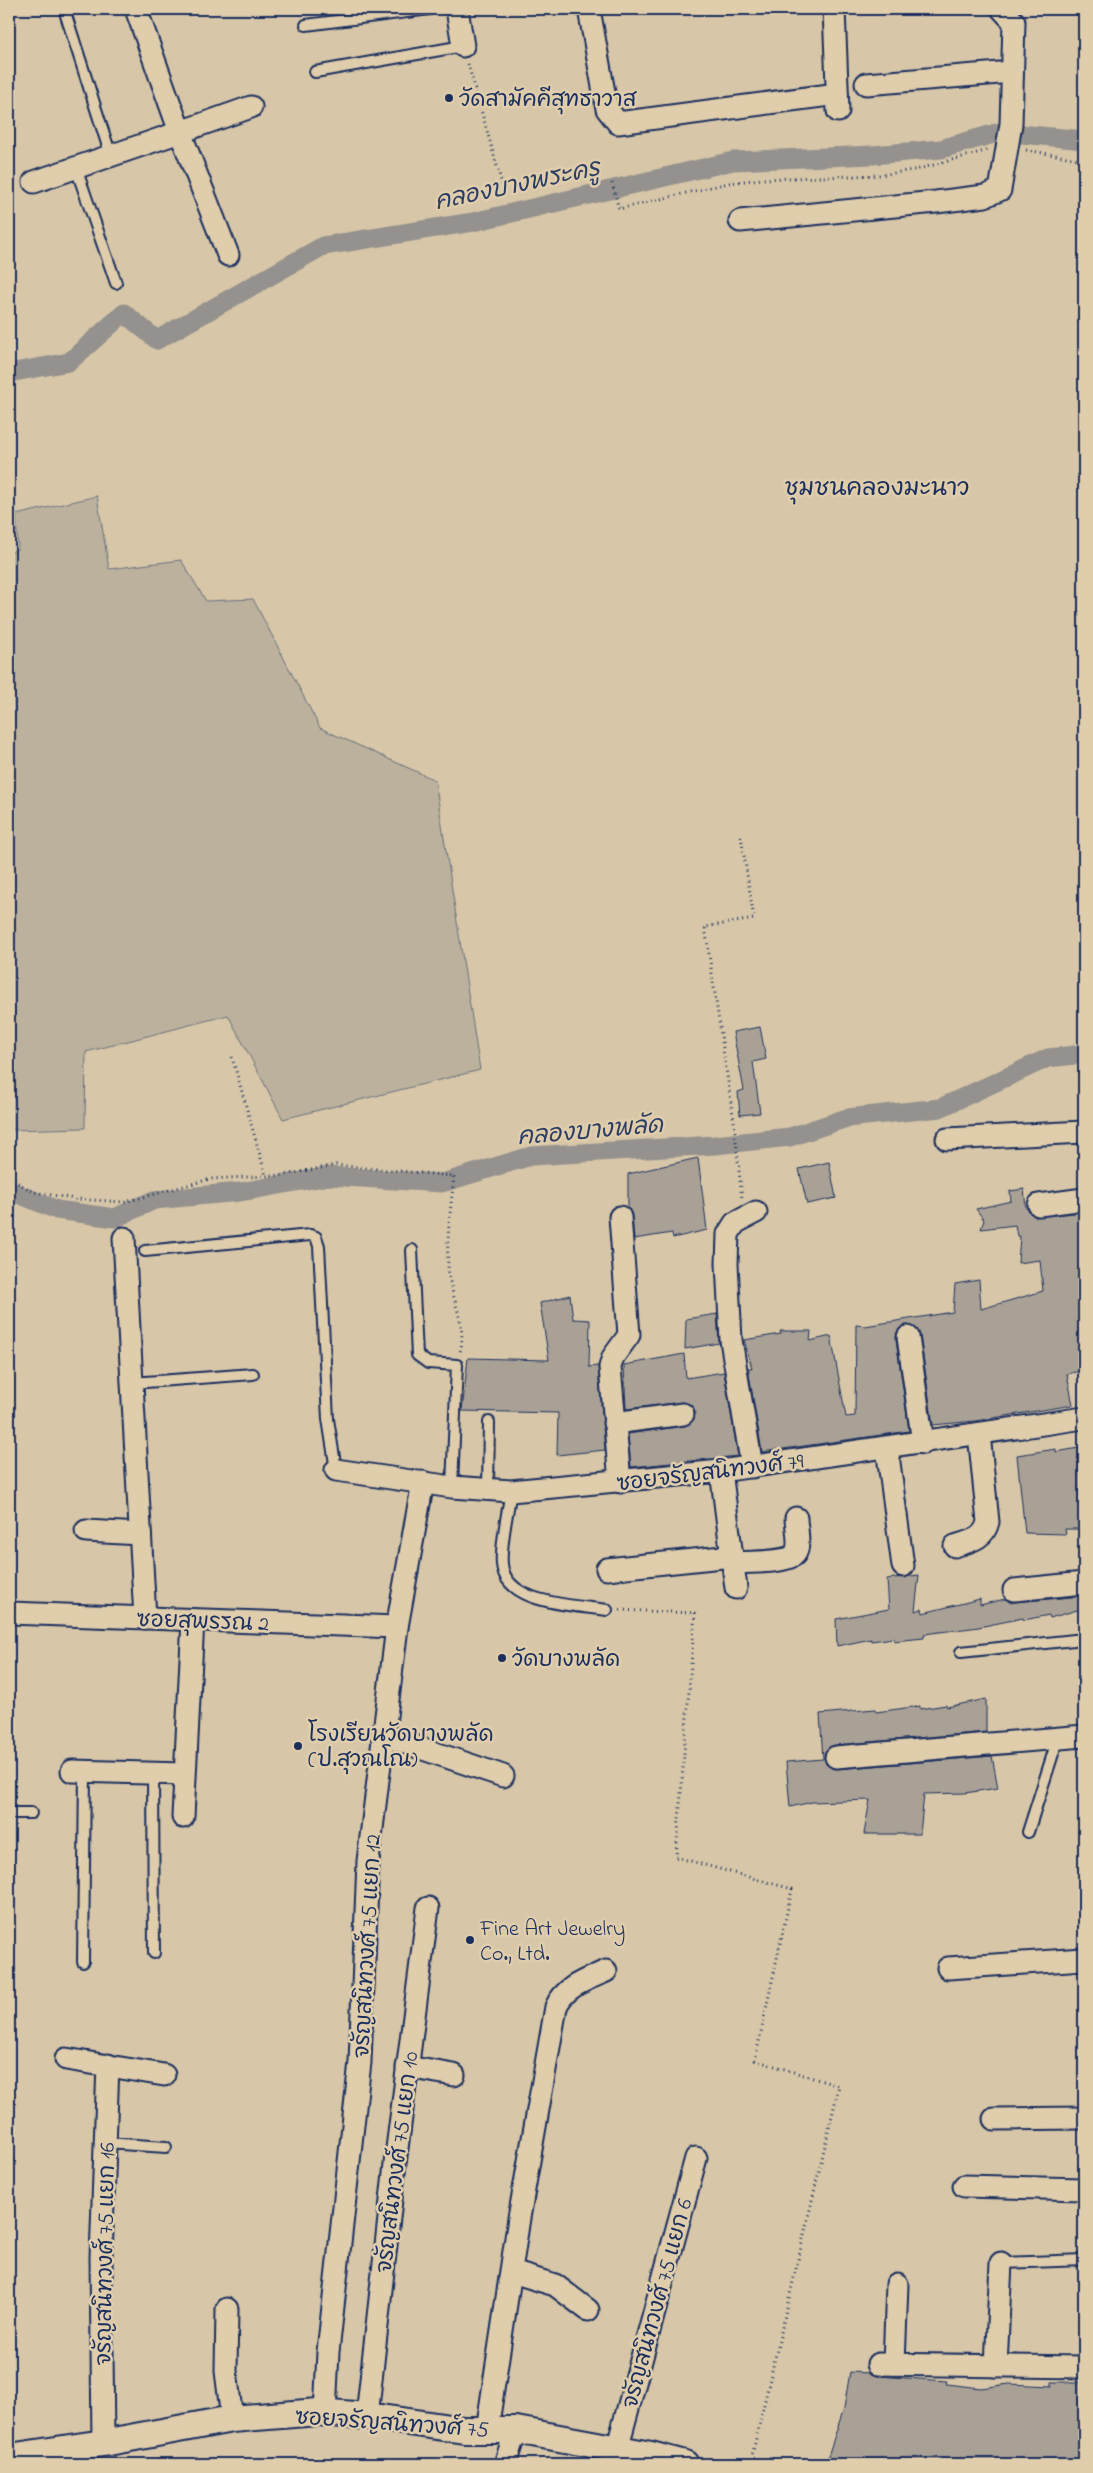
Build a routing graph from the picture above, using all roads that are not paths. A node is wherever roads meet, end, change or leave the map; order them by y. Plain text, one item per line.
1 (64, 9) edge
2 (136, 9) edge
3 (430, 9) edge
4 (457, 9) edge
5 (589, 9) edge
6 (834, 9) edge
7 (1002, 9) edge
8 (306, 25) dead end
9 (463, 46) joint
10 (315, 72) dead end
11 (1012, 72) junction
12 (866, 84) dead end
13 (251, 107) dead end
14 (180, 132) junction
15 (111, 156) junction
16 (76, 168) junction
17 (34, 182) dead end
18 (740, 221) dead end
19 (228, 255) dead end
20 (116, 282) dead end
21 (1084, 1132) edge
22 (947, 1139) dead end
23 (1084, 1199) edge
24 (1039, 1205) dead end
25 (750, 1214) road end
26 (620, 1217) dead end
27 (124, 1238) dead end
28 (412, 1250) dead end
29 (145, 1251) dead end
30 (908, 1337) dead end
31 (253, 1374) dead end
32 (132, 1382) junction
33 (683, 1414) dead end
34 (1084, 1418) edge
35 (489, 1422) dead end
36 (614, 1423) junction
37 (979, 1434) junction
38 (923, 1443) junction
39 (887, 1448) junction
40 (752, 1467) junction
41 (336, 1470) joint
42 (721, 1471) junction
43 (423, 1482) junction
44 (620, 1482) junction
45 (452, 1487) junction
46 (488, 1491) junction
47 (511, 1491) junction
48 (796, 1518) dead end
49 (86, 1531) dead end
50 (140, 1534) junction
51 (955, 1546) dead end
52 (732, 1560) junction
53 (903, 1566) dead end
54 (606, 1569) dead end
55 (1084, 1583) edge
56 (736, 1588) dead end
57 (1014, 1590) dead end
58 (607, 1610) road end
59 (9, 1613) edge
60 (145, 1618) junction
61 (193, 1620) junction
62 (398, 1627) junction
63 (1084, 1639) edge
64 (961, 1652) dead end
65 (382, 1735) junction
66 (1084, 1736) edge
67 (1058, 1738) junction
68 (836, 1757) dead end
69 (78, 1771) joint
70 (153, 1773) junction
71 (184, 1774) junction
72 (503, 1776) dead end
73 (9, 1813) edge
74 (31, 1813) dead end
75 (183, 1817) dead end
76 (1028, 1832) dead end
77 (428, 1908) dead end
78 (154, 1953) dead end
79 (1084, 1959) edge
80 (83, 1962) dead end
81 (948, 1968) dead end
82 (606, 1971) dead end
83 (66, 2059) dead end
84 (108, 2065) junction
85 (408, 2067) junction
86 (454, 2075) dead end
87 (164, 2076) dead end
88 (1084, 2118) edge
89 (994, 2119) dead end
90 (105, 2143) junction
91 (166, 2147) dead end
92 (696, 2158) dead end
93 (964, 2186) dead end
94 (1084, 2189) edge
95 (1084, 2260) edge
96 (1001, 2262) joint
97 (512, 2272) junction
98 (897, 2284) dead end
99 (227, 2309) dead end
100 (588, 2310) dead end
101 (996, 2366) junction
102 (1084, 2367) edge
103 (325, 2413) junction
104 (367, 2416) junction
105 (232, 2419) junction
106 (486, 2430) junction
107 (516, 2430) junction
108 (103, 2443) junction
109 (617, 2449) junction
110 (9, 2458) edge
111 (649, 2460) edge
112 (505, 2464) edge
113 (685, 2464) edge

1 - 15 lane
2 - 14 street
3 - 8 lane
4 - 9 street
5 - 6 street
7 - 11 street
9 - 10 lane
11 - 12 street
11 - 18 street
13 - 14 street
14 - 15 street
14 - 19 street
15 - 16 street
16 - 17 street
16 - 20 lane
21 - 22 street
23 - 24 street
25 - 40 street
26 - 36 street
27 - 32 street
28 - 45 lane
29 - 41 lane
30 - 38 street
31 - 32 lane
32 - 50 street
33 - 36 street
34 - 37 street, ซอยจรัญสนิทวงศ์ 79
35 - 46 lane
36 - 44 street
37 - 38 street, ซอยจรัญสนิทวงศ์ 79
37 - 51 street
38 - 39 street, ซอยจรัญสนิทวงศ์ 79
39 - 40 street, ซอยจรัญสนิทวงศ์ 79
39 - 53 street
40 - 42 street, ซอยจรัญสนิทวงศ์ 79
41 - 43 street, ซอยจรัญสนิทวงศ์ 79
42 - 44 street, ซอยจรัญสนิทวงศ์ 79
42 - 52 street
43 - 45 street, ซอยจรัญสนิทวงศ์ 79
43 - 62 street, จรัญสนิทวงศ์ 75 แยก 12
44 - 47 street, ซอยจรัญสนิทวงศ์ 79
45 - 46 street, ซอยจรัญสนิทวงศ์ 79
46 - 47 street, ซอยจรัญสนิทวงศ์ 79
47 - 58 lane
48 - 52 street
49 - 50 street
50 - 60 street
52 - 54 street
52 - 56 street
55 - 57 street
59 - 60 street, ซอยสุพรรณ 2
60 - 61 street, ซอยสุพรรณ 2
61 - 62 street, ซอยสุพรรณ 2
61 - 71 street
62 - 65 street, จรัญสนิทวงศ์ 75 แยก 12
63 - 64 lane
65 - 72 street
65 - 103 street, จรัญสนิทวงศ์ 75 แยก 12
66 - 67 street
67 - 68 street
67 - 76 lane
69 - 70 street
69 - 80 lane
70 - 71 street
70 - 78 lane
71 - 75 street
73 - 74 lane
77 - 85 street, จรัญสนิทวงศ์ 75 แยก 10
79 - 81 street
82 - 97 street
83 - 84 street
84 - 87 street
84 - 90 street, จรัญสนิทวงศ์ 75 แยก 16
85 - 86 street
85 - 104 street, จรัญสนิทวงศ์ 75 แยก 10
88 - 89 street
90 - 91 lane
90 - 108 street, จรัญสนิทวงศ์ 75 แยก 16
92 - 109 street, จรัญสนิทวงศ์ 75 แยก 6
93 - 94 street
95 - 96 lane
96 - 101 street
97 - 100 street
97 - 106 street
98 - 101 street
99 - 105 street
101 - 102 street
103 - 104 street, ซอยจรัญสนิทวงศ์ 75
103 - 105 street, ซอยจรัญสนิทวงศ์ 75
104 - 106 street, ซอยจรัญสนิทวงศ์ 75
105 - 108 street, ซอยจรัญสนิทวงศ์ 75
106 - 107 street, ซอยจรัญสนิทวงศ์ 75
107 - 109 street, ซอยจรัญสนิทวงศ์ 75
107 - 112 street
108 - 110 street, ซอยจรัญสนิทวงศ์ 75
109 - 111 street, ซอยจรัญสนิทวงศ์ 75
111 - 113 street, ซอยจรัญสนิทวงศ์ 75

